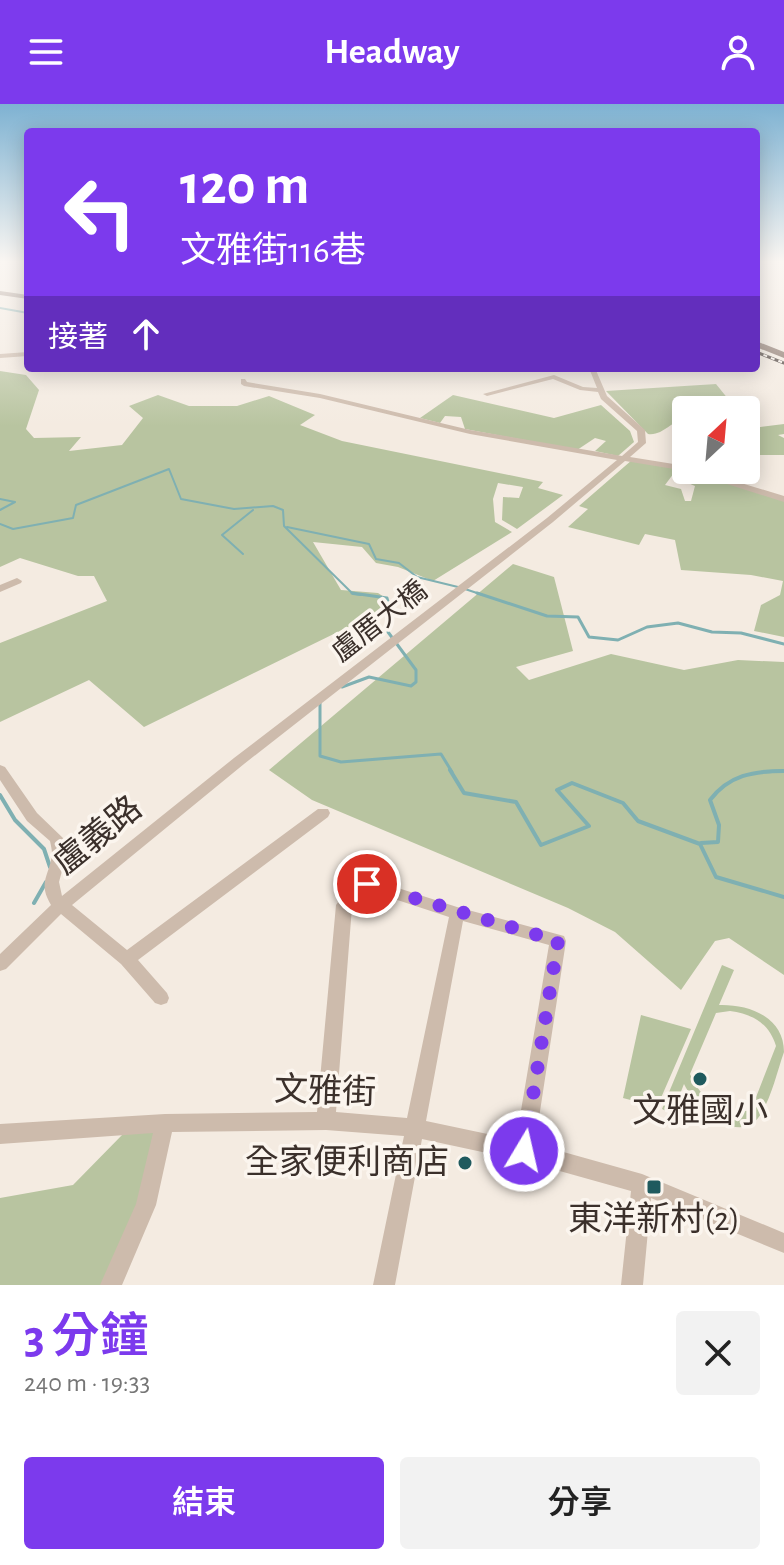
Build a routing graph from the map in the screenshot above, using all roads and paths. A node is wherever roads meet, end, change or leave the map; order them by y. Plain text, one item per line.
1 (760, 346) edge
2 (24, 354) edge
3 (784, 355) edge
4 (0, 356) edge
5 (593, 372) edge
6 (243, 380) dead end
7 (599, 390) junction
8 (487, 394) dead end
9 (626, 458) junction
10 (672, 467) edge
11 (734, 484) edge
12 (784, 499) edge
13 (17, 581) dead end
14 (0, 589) edge
15 (239, 761) joint
16 (0, 770) edge
17 (323, 813) dead end
18 (61, 905) junction
19 (457, 913) junction
20 (127, 959) junction
21 (0, 964) edge
22 (161, 998) dead end
23 (326, 1121) junction
24 (165, 1123) junction
25 (416, 1128) junction
26 (0, 1134) edge
27 (524, 1151) junction
28 (642, 1184) junction
29 (784, 1243) edge
30 (111, 1285) edge
31 (384, 1285) edge
32 (632, 1285) edge

1 - 3 main road
2 - 4 street
5 - 7 street
6 - 9 street
7 - 8 street
7 - 9 street
9 - 10 street
9 - 15 street, 盧厝大橋
11 - 12 street
13 - 14 street
15 - 18 street, 盧義路
16 - 18 street
17 - 20 street
18 - 20 street
18 - 21 street, 盧義路
19 - 23 street
19 - 25 street
19 - 27 street
20 - 22 street
23 - 24 street, 文雅街
23 - 25 street, 文雅街
24 - 26 street, 文雅街
24 - 30 street
25 - 27 street, 文雅街
25 - 31 street
27 - 28 street, 文雅街
28 - 29 street, 文雅街
28 - 32 street

